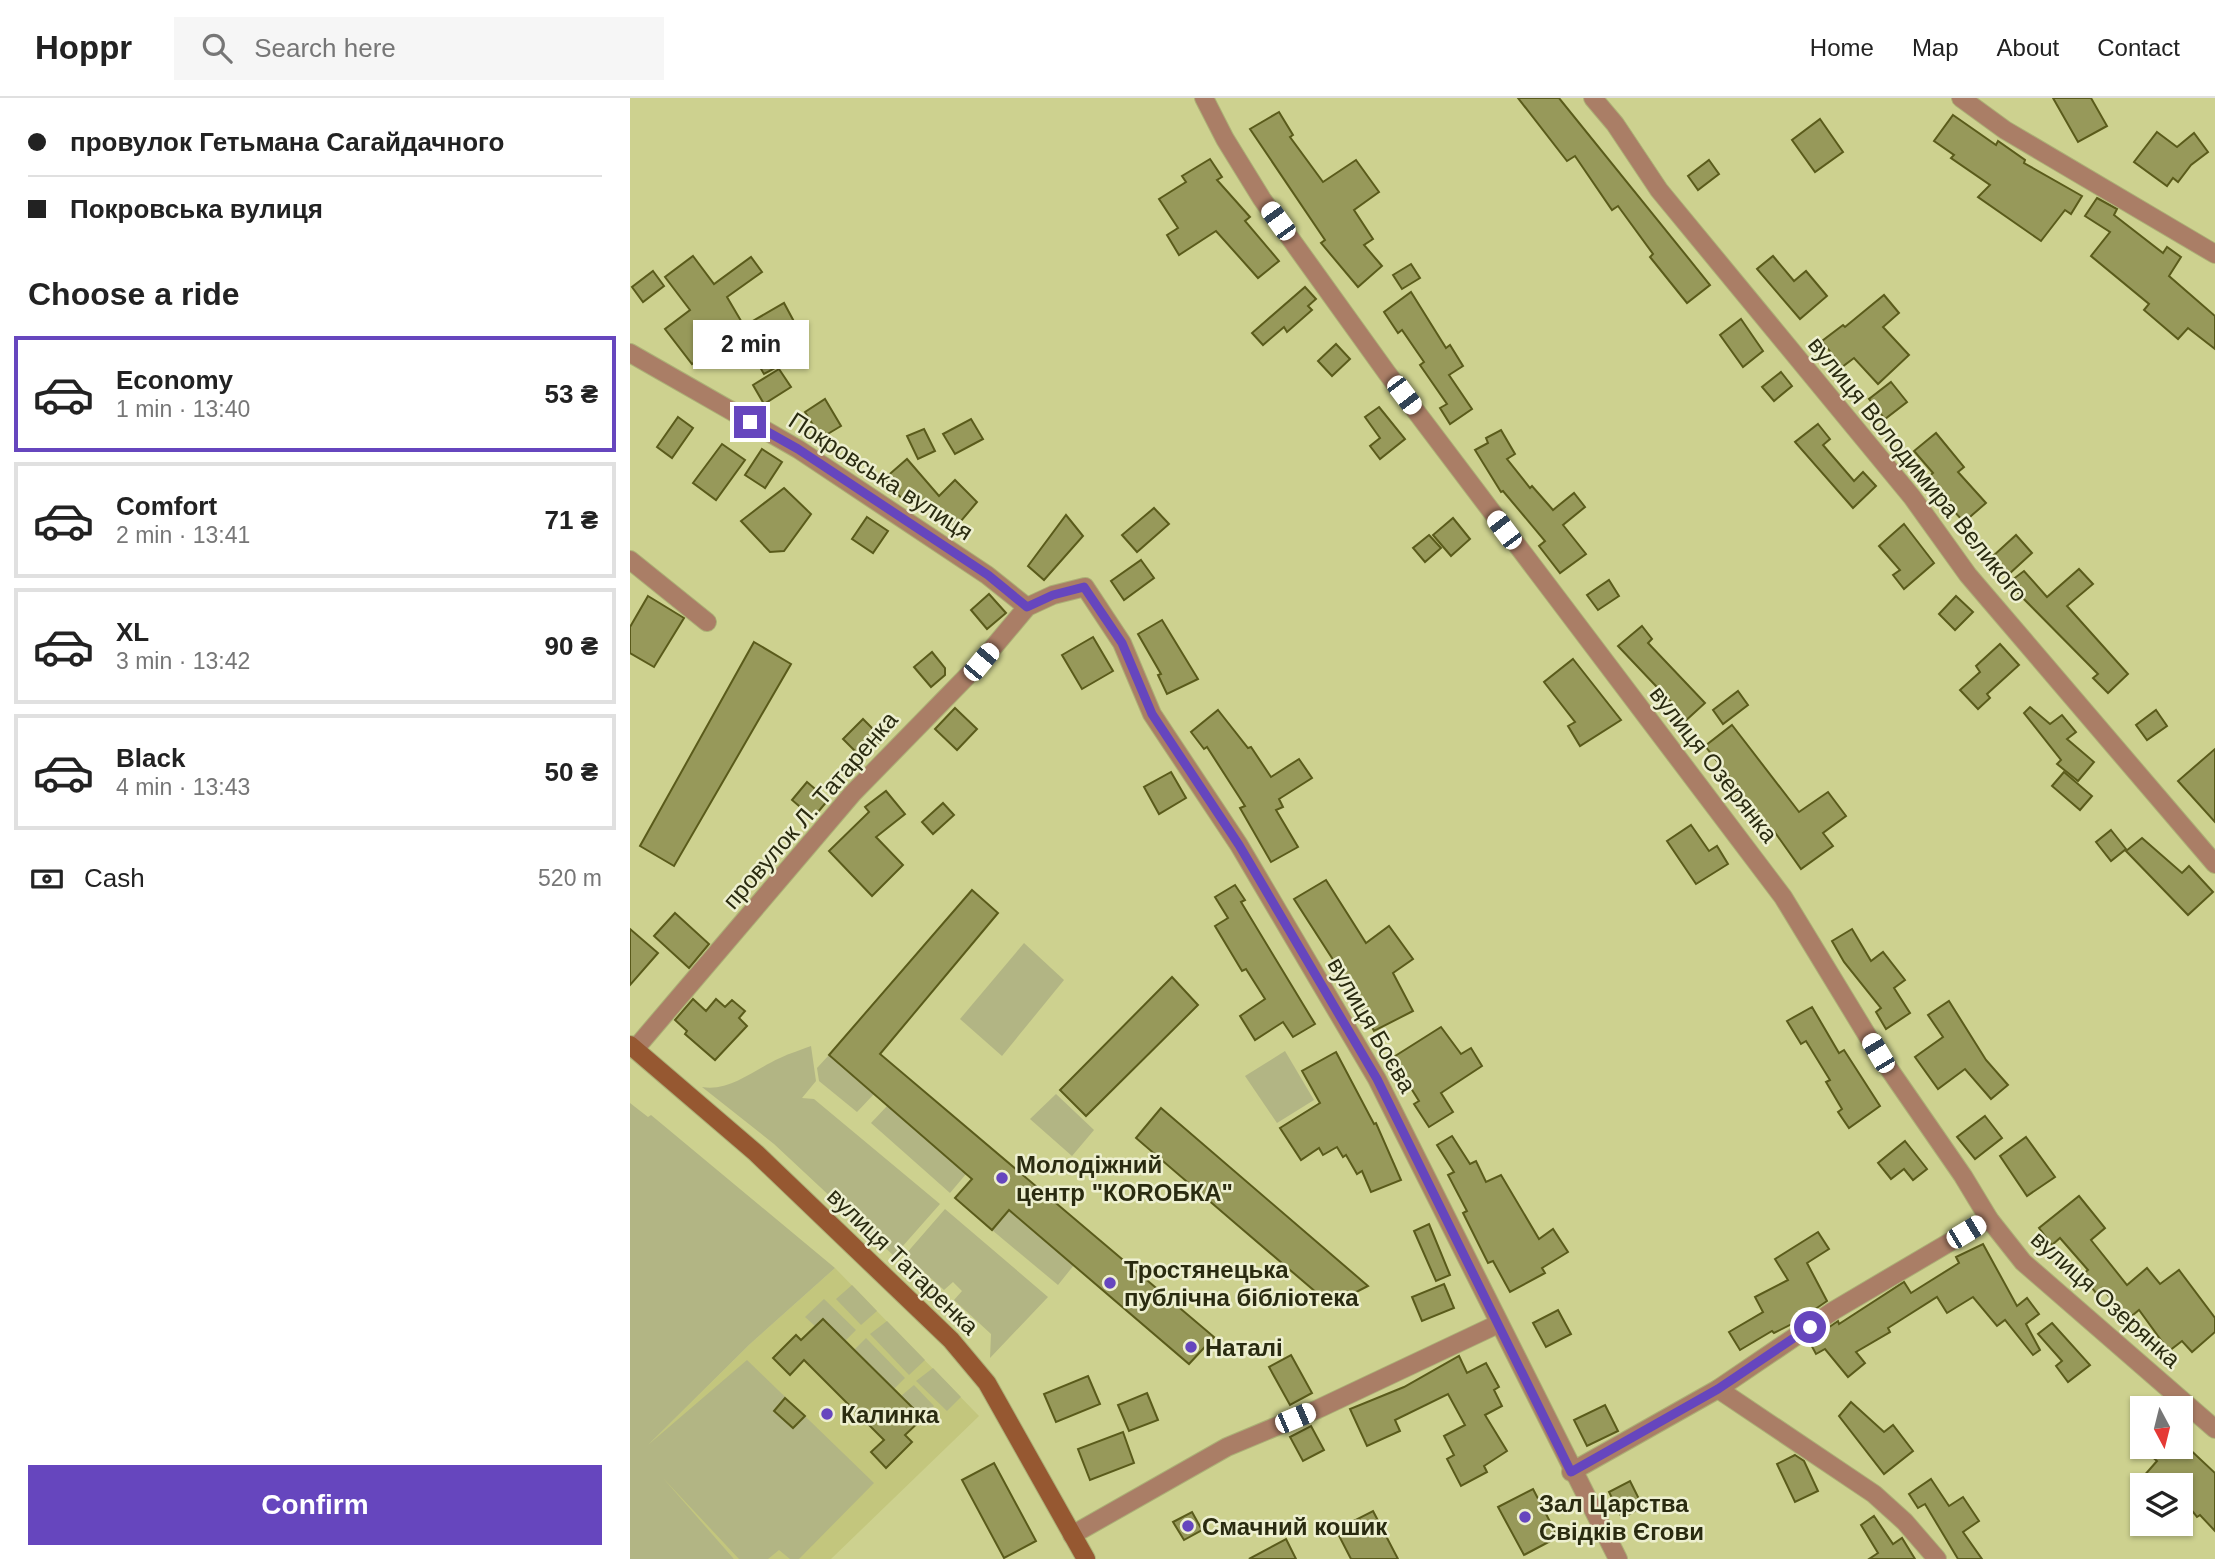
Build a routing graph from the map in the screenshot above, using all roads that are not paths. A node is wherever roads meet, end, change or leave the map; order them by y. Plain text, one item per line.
1 (1204, 98) edge
2 (1593, 98) edge
3 (1961, 98) edge
4 (2215, 254) edge
5 (630, 353) edge
6 (630, 560) edge
7 (1027, 607) junction
8 (707, 622) dead end
9 (2215, 864) edge
10 (633, 1047) edge
11 (1989, 1219) junction
12 (1498, 1324) junction
13 (1718, 1389) junction
14 (2215, 1429) edge
15 (1571, 1472) junction
16 (1072, 1535) junction
17 (1086, 1559) edge
18 (1618, 1559) edge
19 (1937, 1559) edge

1 - 11 street, вулиця Озерянка
2 - 9 street, вулиця Володимира Великого
3 - 4 street
5 - 7 street, Покровська вулиця
6 - 8 street
7 - 10 street, провулок Л. Татаренка
7 - 12 street, вулиця Боєва
10 - 16 main road, вулиця Татаренка
11 - 13 street
11 - 14 street, вулиця Озерянка
12 - 15 street, вулиця Боєва
12 - 16 street
13 - 15 street
13 - 19 street
15 - 18 street, вулиця Боєва
16 - 17 main road, вулиця Татаренка

